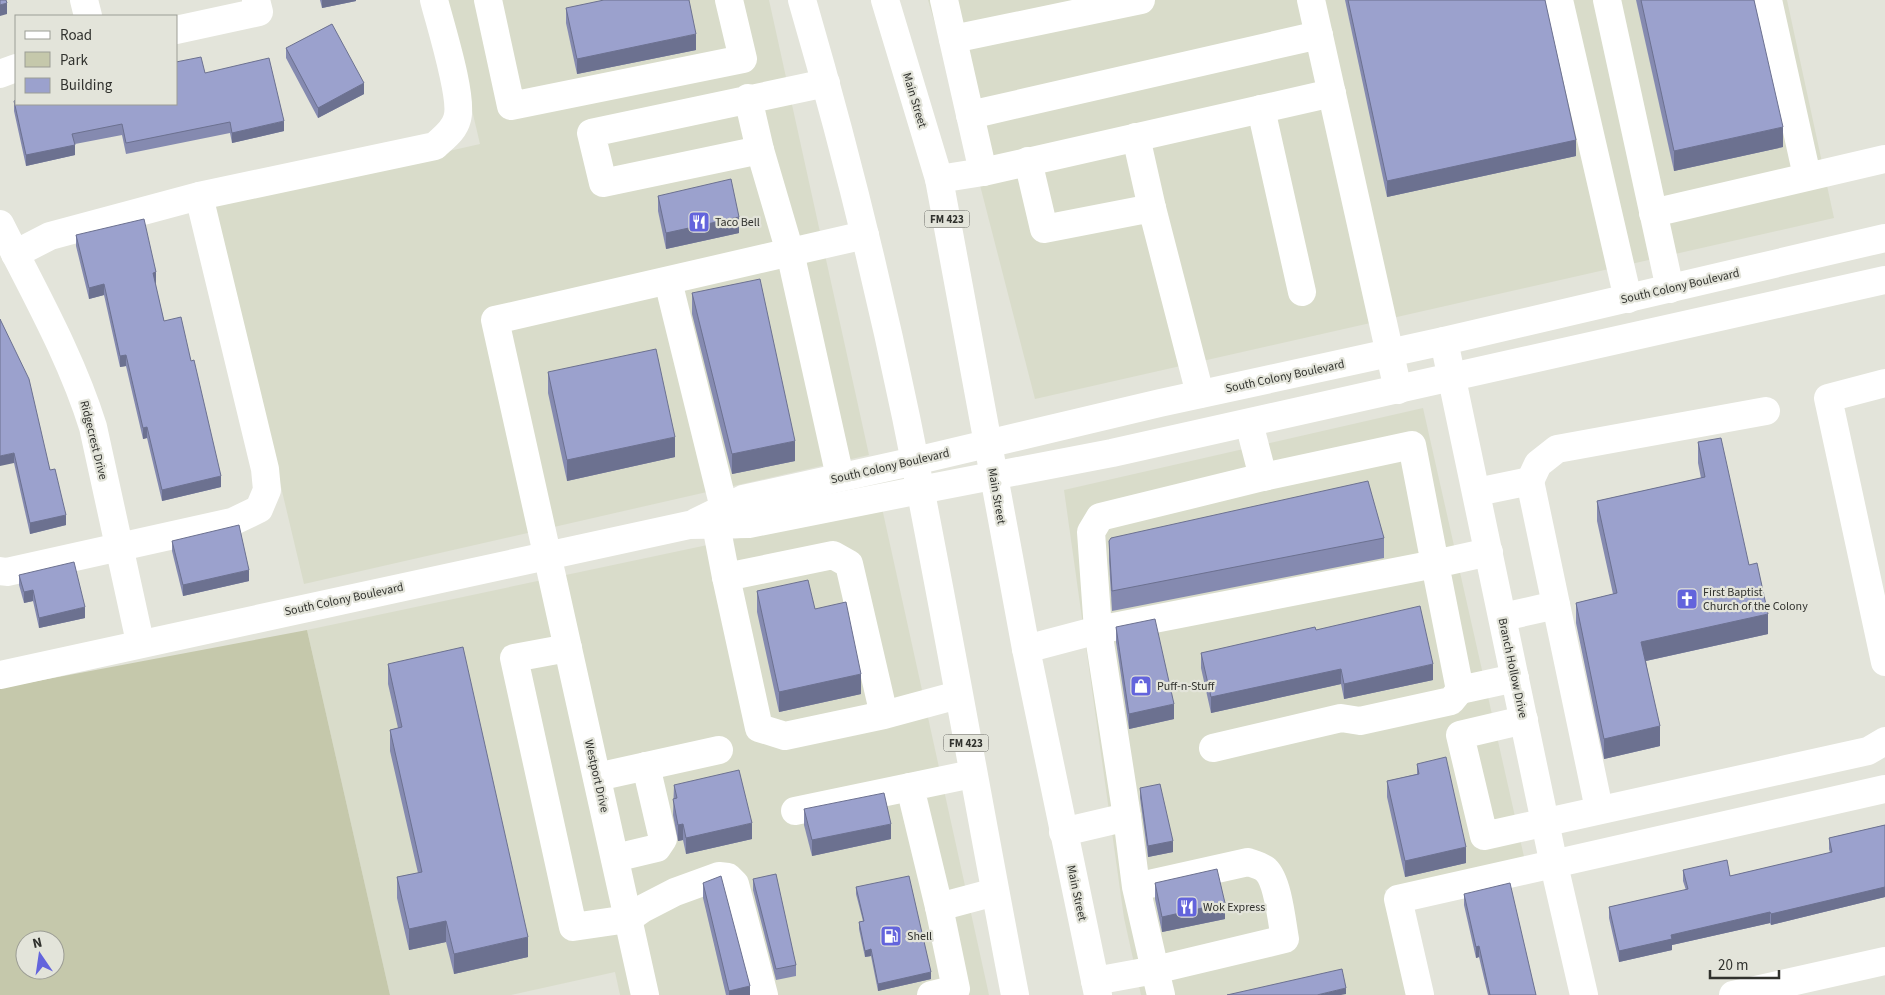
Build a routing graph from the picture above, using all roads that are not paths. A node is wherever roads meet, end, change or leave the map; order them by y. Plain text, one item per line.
1 (84, 0) edge
2 (256, 0) edge
3 (434, 0) edge
4 (729, 0) edge
5 (802, 0) edge
6 (885, 0) edge
7 (944, 0) edge
8 (1141, 0) edge
9 (1311, 0) edge
10 (1559, 0) edge
11 (1607, 0) edge
12 (1768, 0) edge
13 (493, 1) edge
14 (88, 15) edge
15 (178, 30) edge
16 (1319, 35) junction
17 (953, 39) junction
18 (743, 59) junction
19 (15, 68) edge
20 (0, 74) edge
21 (826, 83) junction
22 (1332, 93) junction
23 (753, 97) junction
24 (1261, 109) junction
25 (970, 114) junction
26 (1136, 137) junction
27 (760, 150) junction
28 (1885, 159) edge
29 (1028, 161) junction
30 (984, 172) junction
31 (1807, 176) junction
32 (939, 180) junction
33 (199, 196) junction
34 (1152, 208) junction
35 (1653, 213) junction
36 (0, 224) edge
37 (865, 235) junction
38 (1883, 246) edge
39 (790, 252) junction
40 (15, 254) junction
41 (1885, 280) edge
42 (668, 281) junction
43 (1670, 288) junction
44 (1302, 292) dead end
45 (1628, 299) junction
46 (1444, 341) junction
47 (1389, 353) junction
48 (1453, 378) junction
49 (1885, 383) edge
50 (1398, 390) junction
51 (1200, 394) junction
52 (1766, 411) dead end
53 (1250, 423) junction
54 (988, 443) junction
55 (915, 461) junction
56 (993, 476) junction
57 (840, 477) junction
58 (1263, 477) junction
59 (1530, 481) junction
60 (920, 490) junction
61 (1477, 492) junction
62 (720, 517) junction
63 (118, 548) junction
64 (1489, 552) junction
65 (548, 556) junction
66 (1434, 564) junction
67 (0, 571) edge
68 (726, 577) junction
69 (1556, 606) junction
70 (1503, 617) junction
71 (1098, 630) junction
72 (140, 642) junction
73 (568, 648) junction
74 (1026, 649) junction
75 (1885, 662) edge
76 (0, 674) edge
77 (1515, 678) junction
78 (1460, 690) junction
79 (958, 695) junction
80 (884, 715) junction
81 (1524, 720) junction
82 (1885, 741) edge
83 (1213, 748) dead end
84 (719, 750) dead end
85 (646, 766) junction
86 (972, 774) junction
87 (597, 777) junction
88 (910, 787) junction
89 (1885, 789) edge
90 (1599, 809) junction
91 (795, 811) dead end
92 (1127, 817) junction
93 (1545, 822) junction
94 (1063, 832) junction
95 (615, 858) junction
96 (1554, 865) junction
97 (1136, 887) junction
98 (995, 892) junction
99 (939, 908) junction
100 (628, 918) junction
101 (1885, 961) edge
102 (1158, 982) edge
103 (1097, 988) edge
104 (645, 995) edge
105 (764, 995) edge
106 (931, 995) edge
107 (1015, 995) edge
108 (1420, 995) edge
109 (1584, 995) edge
110 (1733, 995) edge

1 - 14 main road
2 - 15 main road
3 - 33 main road
4 - 18 main road
5 - 21 main road, FM 423
6 - 32 main road, Main Street / FM 423
7 - 17 main road
8 - 17 main road
9 - 16 main road
10 - 45 main road
11 - 35 main road
12 - 31 main road
13 - 18 main road
16 - 22 main road
16 - 25 main road
17 - 25 main road
18 - 23 main road
19 - 20 main road
21 - 23 main road
21 - 37 main road, FM 423
22 - 24 main road
22 - 47 main road
23 - 27 main road
23 - 27 main road
24 - 26 main road
24 - 44 main road
25 - 30 main road
26 - 29 main road
26 - 34 main road
27 - 39 main road
28 - 31 main road
29 - 30 main road
29 - 34 main road
30 - 32 main road
31 - 35 main road
32 - 54 main road, Main Street / FM 423
33 - 40 main road
33 - 63 main road
34 - 51 main road
35 - 43 main road
36 - 40 main road, Ridgecrest Drive
37 - 39 main road
37 - 55 main road, FM 423
38 - 43 main road, South Colony Boulevard
39 - 42 main road
39 - 57 main road
40 - 63 main road, Ridgecrest Drive
41 - 48 main road, South Colony Boulevard
42 - 62 main road
42 - 65 main road, Westport Drive
43 - 45 main road, South Colony Boulevard
45 - 46 main road, South Colony Boulevard
46 - 47 main road, South Colony Boulevard
46 - 48 main road, Branch Hollow Drive
47 - 50 main road
47 - 51 main road, South Colony Boulevard
48 - 50 main road, South Colony Boulevard
48 - 61 main road, Branch Hollow Drive
49 - 75 main road
50 - 53 main road, South Colony Boulevard
51 - 54 main road, South Colony Boulevard
52 - 59 main road
53 - 56 main road, South Colony Boulevard
53 - 58 main road
54 - 55 main road, South Colony Boulevard
54 - 56 main road, Main Street / FM 423
55 - 57 main road, South Colony Boulevard
55 - 60 main road, FM 423
56 - 60 main road, South Colony Boulevard
56 - 74 main road, Main Street / FM 423
57 - 62 main road, South Colony Boulevard
58 - 66 main road
58 - 71 main road
59 - 61 main road
59 - 69 main road
60 - 62 main road, South Colony Boulevard
60 - 79 main road, FM 423
61 - 64 main road, Branch Hollow Drive
62 - 65 main road, South Colony Boulevard
62 - 68 main road
63 - 67 main road
63 - 72 main road, Ridgecrest Drive
64 - 66 main road
64 - 70 main road, Branch Hollow Drive
65 - 72 main road, South Colony Boulevard
65 - 73 main road, Westport Drive
66 - 71 main road
66 - 78 main road
68 - 80 main road
68 - 80 main road
69 - 70 main road
69 - 90 main road
70 - 77 main road, Branch Hollow Drive
71 - 74 main road
71 - 92 main road
72 - 76 main road, South Colony Boulevard
73 - 87 main road, Westport Drive
73 - 100 main road
74 - 94 main road, Main Street / FM 423
77 - 78 main road
77 - 81 main road, Branch Hollow Drive
78 - 83 main road
79 - 80 main road
79 - 86 main road, FM 423
81 - 93 main road, Branch Hollow Drive
81 - 93 main road
82 - 90 main road
84 - 85 main road
85 - 87 main road
85 - 95 main road
86 - 88 main road
86 - 98 main road, FM 423
87 - 95 main road, Westport Drive
88 - 91 main road
88 - 99 main road
89 - 96 main road
90 - 93 main road
92 - 94 main road
92 - 97 main road
93 - 96 main road, Branch Hollow Drive
94 - 103 main road, Main Street / FM 423
95 - 100 main road, Westport Drive
96 - 108 main road
96 - 109 main road, Branch Hollow Drive
97 - 102 main road
97 - 102 main road
98 - 99 main road
98 - 107 main road, FM 423
99 - 106 main road
100 - 104 main road, Westport Drive
100 - 105 main road
101 - 110 main road
102 - 103 main road

